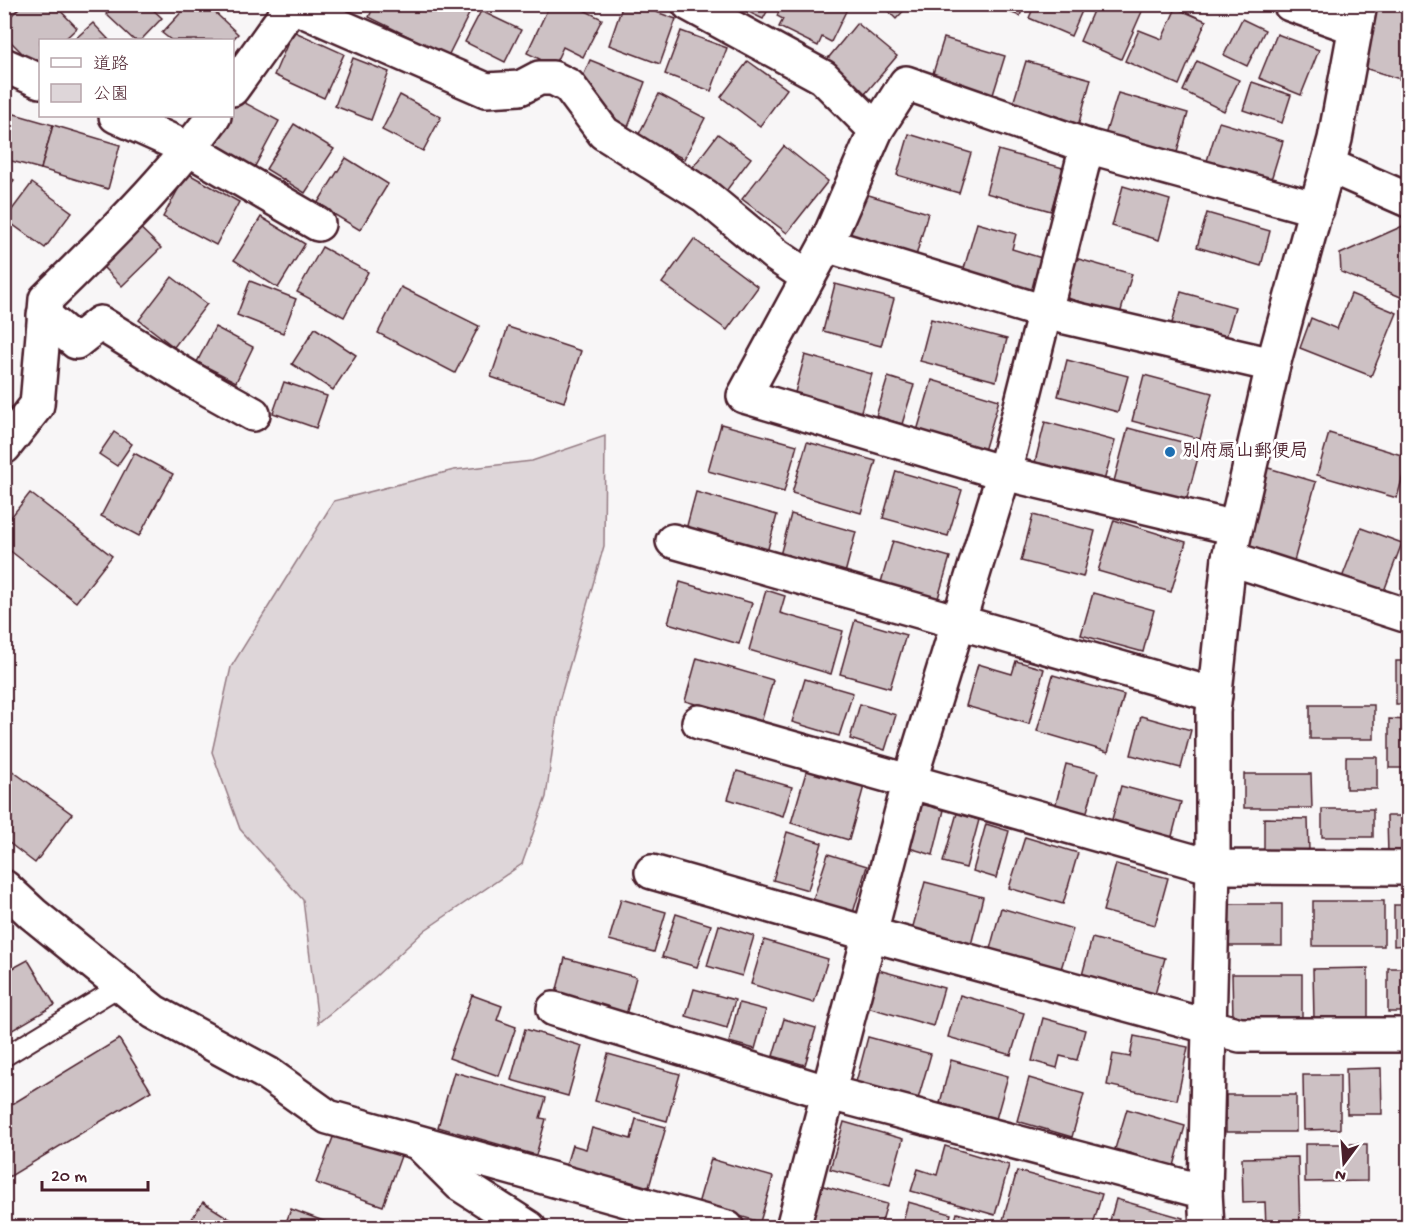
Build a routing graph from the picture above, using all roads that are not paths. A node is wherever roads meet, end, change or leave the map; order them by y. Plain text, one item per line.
1 (689, 4) edge
2 (1290, 4) edge
3 (293, 5) edge
4 (1357, 16) edge
5 (4, 65) edge
6 (39, 81) edge
7 (234, 87) edge
8 (118, 117) edge
9 (213, 117) edge
10 (876, 130) junction
11 (1087, 146) junction
12 (189, 149) junction
13 (1328, 165) junction
14 (1408, 200) edge
15 (1317, 209) junction
16 (318, 224) dead end
17 (826, 245) junction
18 (808, 277) junction
19 (1044, 312) junction
20 (44, 315) junction
21 (1273, 365) junction
22 (253, 414) dead end
23 (4, 447) edge
24 (1004, 473) junction
25 (673, 541) dead end
26 (1232, 543) junction
27 (1408, 616) edge
28 (958, 624) junction
29 (1215, 695) junction
30 (699, 722) dead end
31 (910, 780) junction
32 (1213, 867) junction
33 (1408, 867) edge
34 (652, 872) dead end
35 (7, 893) edge
36 (869, 934) junction
37 (122, 985) junction
38 (554, 1009) dead end
39 (1208, 1027) junction
40 (1408, 1035) edge
41 (4, 1057) edge
42 (826, 1092) junction
43 (420, 1144) junction
44 (1205, 1192) junction
45 (529, 1227) edge
46 (727, 1227) edge
47 (793, 1227) edge
48 (1207, 1227) edge

1 - 10 street
2 - 4 street
3 - 7 street
3 - 18 street
4 - 13 street
5 - 6 street
8 - 12 street
9 - 12 street
10 - 11 street
10 - 17 street
11 - 15 street
11 - 19 street
12 - 16 street
12 - 20 street
13 - 14 street
13 - 15 street
15 - 21 street
17 - 18 street
17 - 19 street
18 - 24 street
19 - 21 street
19 - 24 street
20 - 22 street
20 - 23 street
21 - 26 street
24 - 26 street
24 - 28 street
25 - 28 street
26 - 27 street
26 - 29 street
28 - 29 street
28 - 31 street
29 - 32 street
30 - 31 street
31 - 32 street
31 - 36 street
32 - 33 street
32 - 39 street
34 - 36 street
35 - 37 street
36 - 39 street
36 - 42 street
37 - 41 lane
37 - 43 street
38 - 42 street
39 - 40 street
39 - 44 street
42 - 44 street
42 - 47 street
43 - 45 street
43 - 46 street
44 - 48 street

